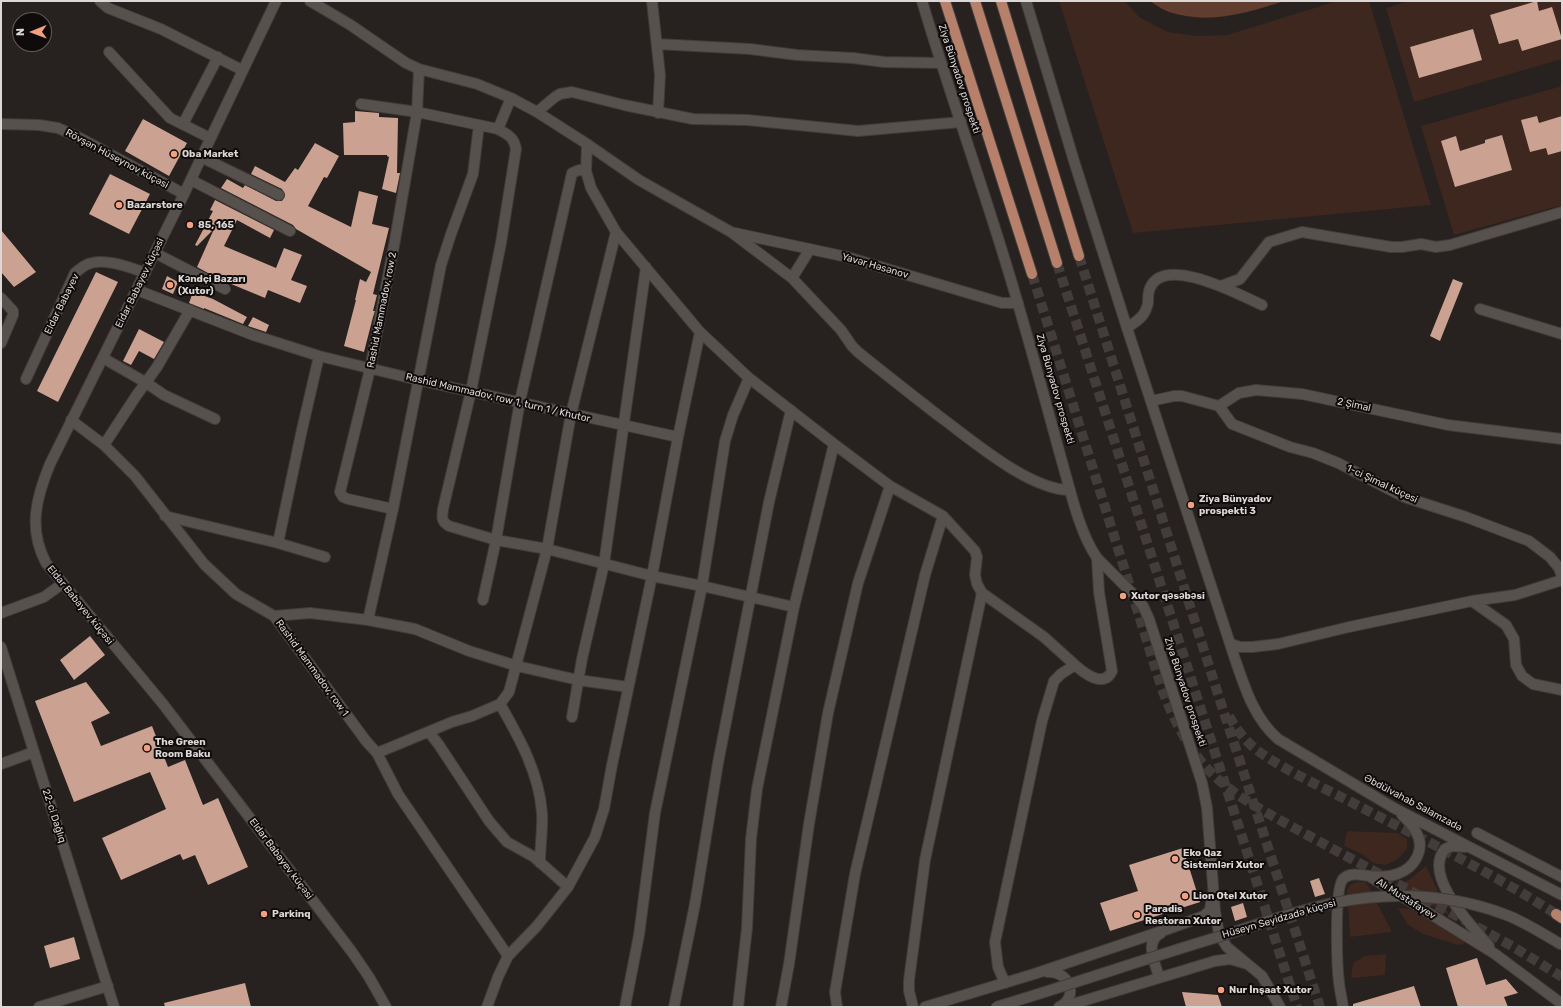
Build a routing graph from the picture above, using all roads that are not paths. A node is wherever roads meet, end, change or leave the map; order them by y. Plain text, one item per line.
1 (100, 1) edge
2 (276, 1) edge
3 (310, 1) edge
4 (652, 1) edge
5 (922, 1) edge
6 (945, 1) edge
7 (975, 1) edge
8 (1001, 1) edge
9 (1026, 1) edge
10 (658, 44) junction
11 (109, 52) dead end
12 (218, 57) junction
13 (940, 63) junction
14 (419, 69) junction
15 (242, 70) junction
16 (511, 98) junction
17 (361, 104) dead end
18 (417, 112) junction
19 (537, 112) junction
20 (658, 113) junction
21 (960, 122) junction
22 (1, 124) edge
23 (183, 124) junction
24 (479, 125) junction
25 (498, 129) junction
26 (210, 138) junction
27 (587, 144) junction
28 (201, 157) junction
29 (586, 171) junction
30 (191, 180) junction
31 (184, 194) junction
32 (279, 195) dead end
33 (1562, 212) edge
34 (290, 231) dead end
35 (616, 232) junction
36 (731, 232) junction
37 (810, 249) junction
38 (155, 253) junction
39 (1079, 256) tunnel mouth
40 (1057, 263) tunnel mouth
41 (646, 267) junction
42 (145, 273) junction
43 (1032, 274) tunnel mouth
44 (792, 278) junction
45 (1222, 286) junction
46 (225, 289) dead end
47 (137, 290) junction
48 (1, 298) edge
49 (1018, 303) junction
50 (1262, 306) dead end
51 (1480, 308) dead end
52 (190, 310) junction
53 (1127, 328) junction
54 (700, 332) junction
55 (1562, 334) edge
56 (1, 343) edge
57 (319, 356) junction
58 (103, 358) junction
59 (370, 369) junction
60 (749, 378) junction
61 (26, 379) dead end
62 (418, 380) junction
63 (145, 382) junction
64 (471, 391) junction
65 (520, 401) junction
66 (1151, 401) junction
67 (1219, 406) junction
68 (791, 410) junction
69 (571, 414) junction
70 (215, 419) dead end
71 (71, 420) junction
72 (623, 426) junction
73 (678, 437) junction
74 (1562, 439) edge
75 (834, 444) junction
76 (104, 445) junction
77 (890, 486) junction
78 (1070, 490) junction
79 (393, 508) junction
80 (165, 516) junction
81 (943, 516) junction
82 (496, 540) junction
83 (278, 543) junction
84 (547, 549) junction
85 (326, 557) dead end
86 (1097, 558) junction
87 (604, 564) junction
88 (652, 576) junction
89 (1562, 578) edge
90 (62, 584) junction
91 (702, 586) junction
92 (982, 593) junction
93 (751, 598) junction
94 (483, 600) dead end
95 (1472, 601) junction
96 (794, 607) junction
97 (1, 613) edge
98 (274, 616) junction
99 (368, 620) junction
100 (1231, 644) junction
101 (1, 646) edge
102 (1075, 665) junction
103 (517, 666) junction
104 (578, 680) junction
105 (628, 687) junction
106 (1562, 690) edge
107 (500, 704) junction
108 (572, 717) dead end
109 (428, 732) junction
110 (34, 752) junction
111 (377, 754) junction
112 (1, 764) edge
113 (1394, 808) junction
114 (1477, 833) dead end
115 (1474, 849) junction
116 (540, 863) junction
117 (1369, 876) junction
118 (1562, 876) edge
119 (1213, 878) junction
120 (568, 887) junction
121 (1562, 895) edge
122 (1168, 929) junction
123 (1562, 946) edge
124 (1495, 954) junction
125 (508, 956) junction
126 (1251, 966) junction
127 (1034, 974) junction
128 (1159, 977) junction
129 (1004, 983) junction
130 (108, 986) junction
131 (1562, 1004) edge
132 (39, 1007) edge
133 (114, 1007) edge
134 (386, 1007) edge
135 (487, 1007) edge
136 (625, 1007) edge
137 (674, 1007) edge
138 (738, 1007) edge
139 (781, 1007) edge
140 (837, 1007) edge
141 (914, 1007) edge
142 (925, 1007) edge
143 (996, 1007) edge
144 (1059, 1007) edge
145 (1063, 1007) edge
146 (1280, 1007) edge
147 (1343, 1007) edge

1 - 12 street
2 - 15 street, Eldar Babayev küçəsi
3 - 14 street
4 - 10 street
5 - 13 street, Ziya Bünyadov prospekti
6 - 43 main road, Ziya Bünyadov prospekti
7 - 40 main road
8 - 39 main road
9 - 53 street
10 - 13 street
10 - 20 street
11 - 23 street
12 - 15 street
12 - 23 street
13 - 21 street, Ziya Bünyadov prospekti
14 - 16 street
14 - 18 street, Rashid Mammadov, row 2
15 - 26 street, Eldar Babayev küçəsi
16 - 19 street
16 - 25 street
17 - 18 street
18 - 24 street
18 - 59 street, Rashid Mammadov, row 2
19 - 20 street
19 - 27 street
20 - 21 street
21 - 49 street, Ziya Bünyadov prospekti
22 - 31 street, Rövşən Hüseynov küçəsi
23 - 26 street
24 - 25 street
24 - 62 street
25 - 64 street
26 - 28 street, Eldar Babayev küçəsi
27 - 29 street
27 - 36 street
28 - 30 street, Eldar Babayev küçəsi
28 - 32 street
29 - 35 street
29 - 65 street
30 - 31 street, Eldar Babayev küçəsi
30 - 34 street
31 - 38 street, Eldar Babayev küçəsi
33 - 45 street
35 - 41 street
35 - 69 street
36 - 37 street, Yavər Həsənov
36 - 44 street
37 - 44 street
37 - 49 street, Yavər Həsənov
38 - 42 street, Eldar Babayev küçəsi
38 - 46 street
41 - 54 street
41 - 72 street
42 - 47 street, Eldar Babayev küçəsi
42 - 61 street, Eldar Babayev
44 - 78 street
45 - 50 street
45 - 53 street
47 - 52 street, Rashid Mammadov, row 1, turn 1 / Khutor
47 - 58 street, Eldar Babayev küçəsi
48 - 56 street
49 - 78 street, Ziya Bünyadov prospekti
51 - 55 street
52 - 57 street, Rashid Mammadov, row 1, turn 1 / Khutor
52 - 63 street
53 - 66 street
54 - 60 street
54 - 73 street
57 - 59 street, Rashid Mammadov, row 1, turn 1 / Khutor
57 - 83 street
58 - 63 street
58 - 71 street, Eldar Babayev küçəsi
59 - 62 street, Rashid Mammadov, row 1, turn 1 / Khutor
59 - 79 street, Rashid Mammadov, row 2
60 - 68 street
60 - 91 street
62 - 64 street, Rashid Mammadov, row 1, turn 1 / Khutor
62 - 79 street
63 - 70 street
63 - 76 street
64 - 65 street, Rashid Mammadov, row 1, turn 1 / Khutor
64 - 82 street
65 - 69 street, Rashid Mammadov, row 1, turn 1 / Khutor
65 - 82 street
66 - 67 street
66 - 100 street
67 - 74 street, 2 Şimal
67 - 89 street, 1-ci Şimal küçesi
68 - 75 street
68 - 93 street
69 - 72 street, Rashid Mammadov, row 1, turn 1 / Khutor
69 - 84 street
71 - 76 street, Rashid Mammadov, row 1
71 - 90 street, Eldar Babayev küçəsi
72 - 73 street, Rashid Mammadov, row 1, turn 1 / Khutor
72 - 87 street
73 - 88 street
75 - 77 street
75 - 96 street
76 - 80 street, Rashid Mammadov, row 1
77 - 81 street
77 - 139 street
78 - 86 street, Ziya Bünyadov prospekti
79 - 99 street
80 - 83 street
80 - 98 street, Rashid Mammadov, row 1
81 - 92 street
81 - 140 street
82 - 84 street
82 - 94 street
83 - 85 street
84 - 87 street
84 - 103 street
86 - 102 street
86 - 119 street, Ziya Bünyadov prospekti
87 - 88 street
87 - 104 street
88 - 91 street
88 - 105 street
89 - 95 street
90 - 97 street
90 - 134 street, Eldar Babayev küçəsi
91 - 93 street
91 - 136 street
92 - 102 street
92 - 141 street
93 - 96 street
93 - 137 street
95 - 100 street
95 - 106 street
96 - 138 street
98 - 99 street
98 - 111 street, Rashid Mammadov, row 1
99 - 103 street
100 - 113 street, Əbdülvahab Salamzadə
101 - 110 street, 22-ci Dağlıq
102 - 129 street
103 - 104 street
103 - 107 street
104 - 105 street
104 - 108 street
105 - 120 street
107 - 109 street
107 - 116 street
109 - 111 street
109 - 116 street
110 - 112 street
110 - 130 street, 22-ci Dağlıq
111 - 125 street, Rashid Mammadov, row 1
113 - 115 street, Əbdülvahab Salamzadə
113 - 117 street
114 - 118 street
115 - 121 street, Əbdülvahab Salamzadə
115 - 124 street
116 - 120 street
117 - 124 street, Alı Mustafayev
117 - 147 street, Alı Mustafayev
119 - 122 street
119 - 126 street
120 - 125 street
122 - 127 street
122 - 128 street
123 - 143 street, Hüseyn Seyidzadə küçəsi, bridge
124 - 131 street
125 - 135 street
126 - 128 street
126 - 146 street
127 - 129 street
127 - 144 street
128 - 145 street
129 - 142 street
130 - 132 street
130 - 133 street, 22-ci Dağlıq

